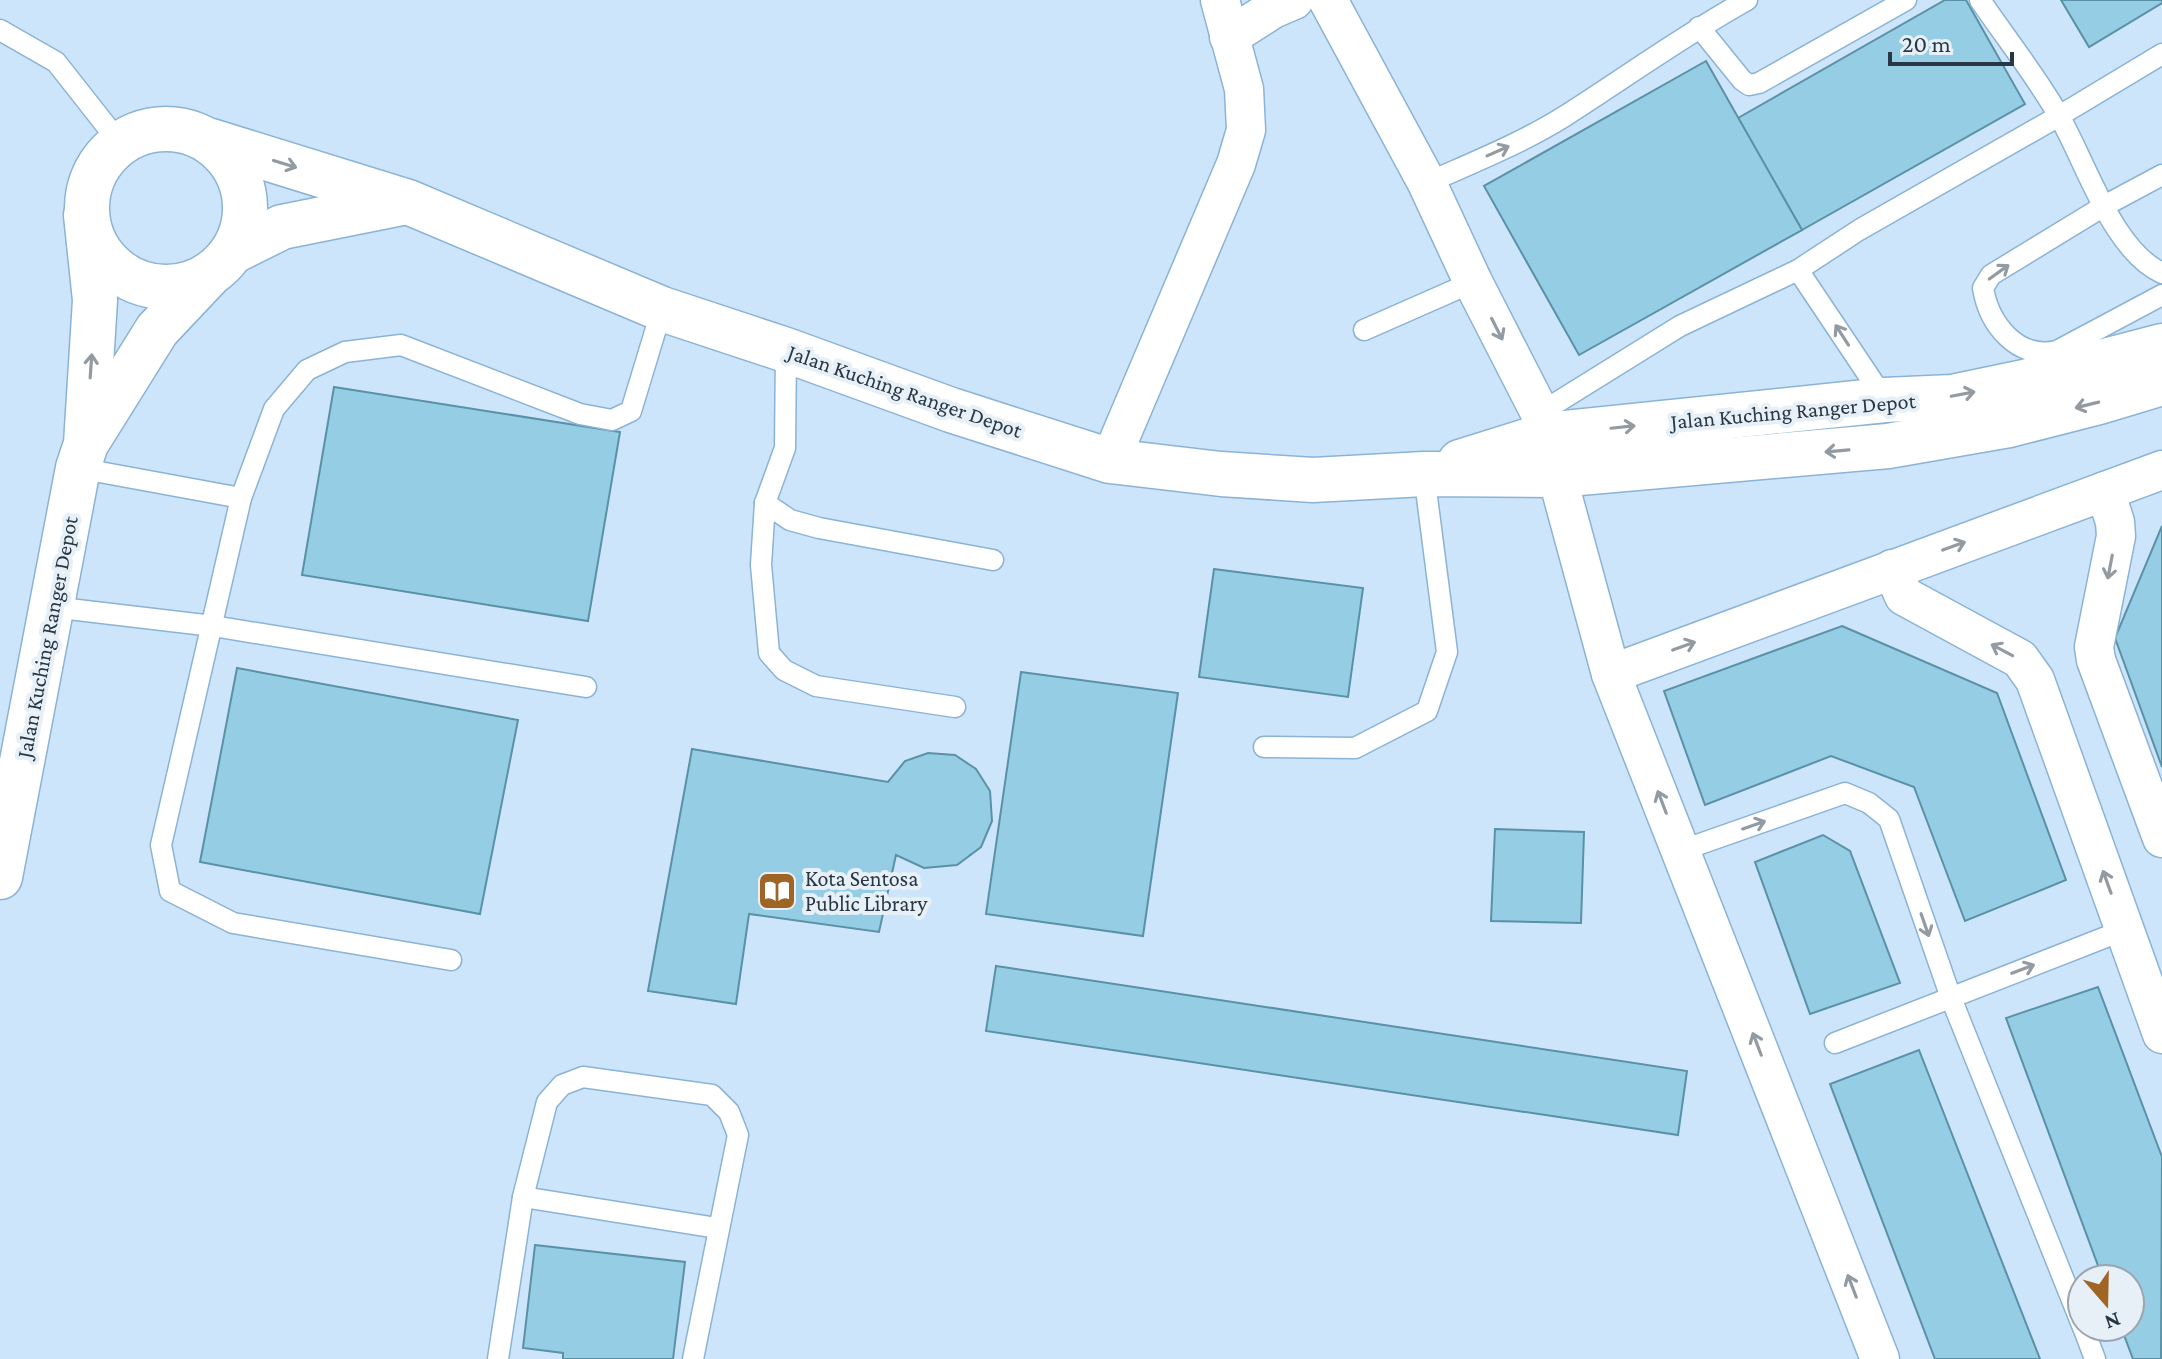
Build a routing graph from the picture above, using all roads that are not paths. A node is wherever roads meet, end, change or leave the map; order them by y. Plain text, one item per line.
1 (1220, 0) edge
2 (1294, 0) edge
3 (1328, 0) edge
4 (1747, 0) edge
5 (1906, 0) edge
6 (1980, 0) edge
7 (1699, 27) junction
8 (0, 30) edge
9 (1229, 37) junction
10 (2162, 54) edge
11 (2059, 116) junction
12 (211, 141) junction
13 (119, 142) junction
14 (2162, 175) edge
15 (1427, 183) junction
16 (408, 202) junction
17 (2104, 206) junction
18 (86, 215) junction
19 (220, 264) junction
20 (1798, 270) junction
21 (2162, 273) edge
22 (1473, 282) junction
23 (2162, 295) edge
24 (662, 309) junction
25 (1364, 330) dead end
26 (2162, 346) edge
27 (786, 350) junction
28 (2162, 383) edge
29 (1885, 400) junction
30 (1548, 441) junction
31 (1914, 442) junction
32 (82, 456) junction
33 (1110, 461) junction
34 (2162, 470) edge
35 (1424, 474) junction
36 (2105, 491) junction
37 (241, 498) junction
38 (765, 503) junction
39 (993, 560) dead end
40 (1892, 569) junction
41 (52, 607) junction
42 (213, 626) junction
43 (1611, 674) junction
44 (586, 687) dead end
45 (955, 707) dead end
46 (1264, 747) dead end
47 (2162, 838) edge
48 (1680, 851) junction
49 (0, 877) edge
50 (2124, 930) junction
51 (451, 960) dead end
52 (1951, 998) junction
53 (2162, 1034) edge
54 (1835, 1043) dead end
55 (523, 1197) junction
56 (717, 1228) junction
57 (2066, 1286) edge
58 (498, 1359) edge
59 (693, 1359) edge
60 (1880, 1359) edge

1 - 9 street
2 - 9 street
3 - 15 street
4 - 7 lane
5 - 7 lane
6 - 11 lane
15 -> 7 lane
8 - 13 lane
9 - 33 street
10 - 11 lane
11 - 17 lane
11 - 20 lane
12 - 13 street
12 -> 16 street, Jalan Kuching Ranger Depot
12 - 19 street
13 - 18 street
14 - 17 lane
15 - 22 street
16 - 19 street
16 - 24 street, Jalan Kuching Ranger Depot
17 - 21 lane
23 -> 17 lane
18 - 19 street
32 -> 18 street
19 - 32 street
29 -> 20 lane
20 - 30 lane
22 - 25 lane
22 -> 30 street
24 - 27 street, Jalan Kuching Ranger Depot
24 - 37 lane
29 -> 26 street, Jalan Kuching Ranger Depot
27 - 33 street, Jalan Kuching Ranger Depot
27 - 38 lane
28 -> 31 street, Jalan Kuching Ranger Depot
30 -> 29 street, Jalan Kuching Ranger Depot
29 - 31 lane
31 -> 30 street, Jalan Kuching Ranger Depot
30 - 35 street, Jalan Kuching Ranger Depot
30 - 43 street
32 - 37 lane
32 - 41 street, Jalan Kuching Ranger Depot
33 - 35 street, Jalan Kuching Ranger Depot
34 - 36 street
35 - 46 lane
40 -> 36 street
36 -> 47 street
37 - 42 lane
38 - 39 lane
38 - 45 lane
43 -> 40 street
50 -> 40 street
41 - 42 lane
41 - 49 street, Jalan Kuching Ranger Depot
42 - 44 lane
42 - 51 lane
48 -> 43 street
48 -> 52 lane
60 -> 48 street
52 -> 50 lane
50 - 53 street
52 - 54 lane
52 - 57 lane
55 - 56 lane
55 - 56 lane
55 - 58 lane
56 - 59 lane

